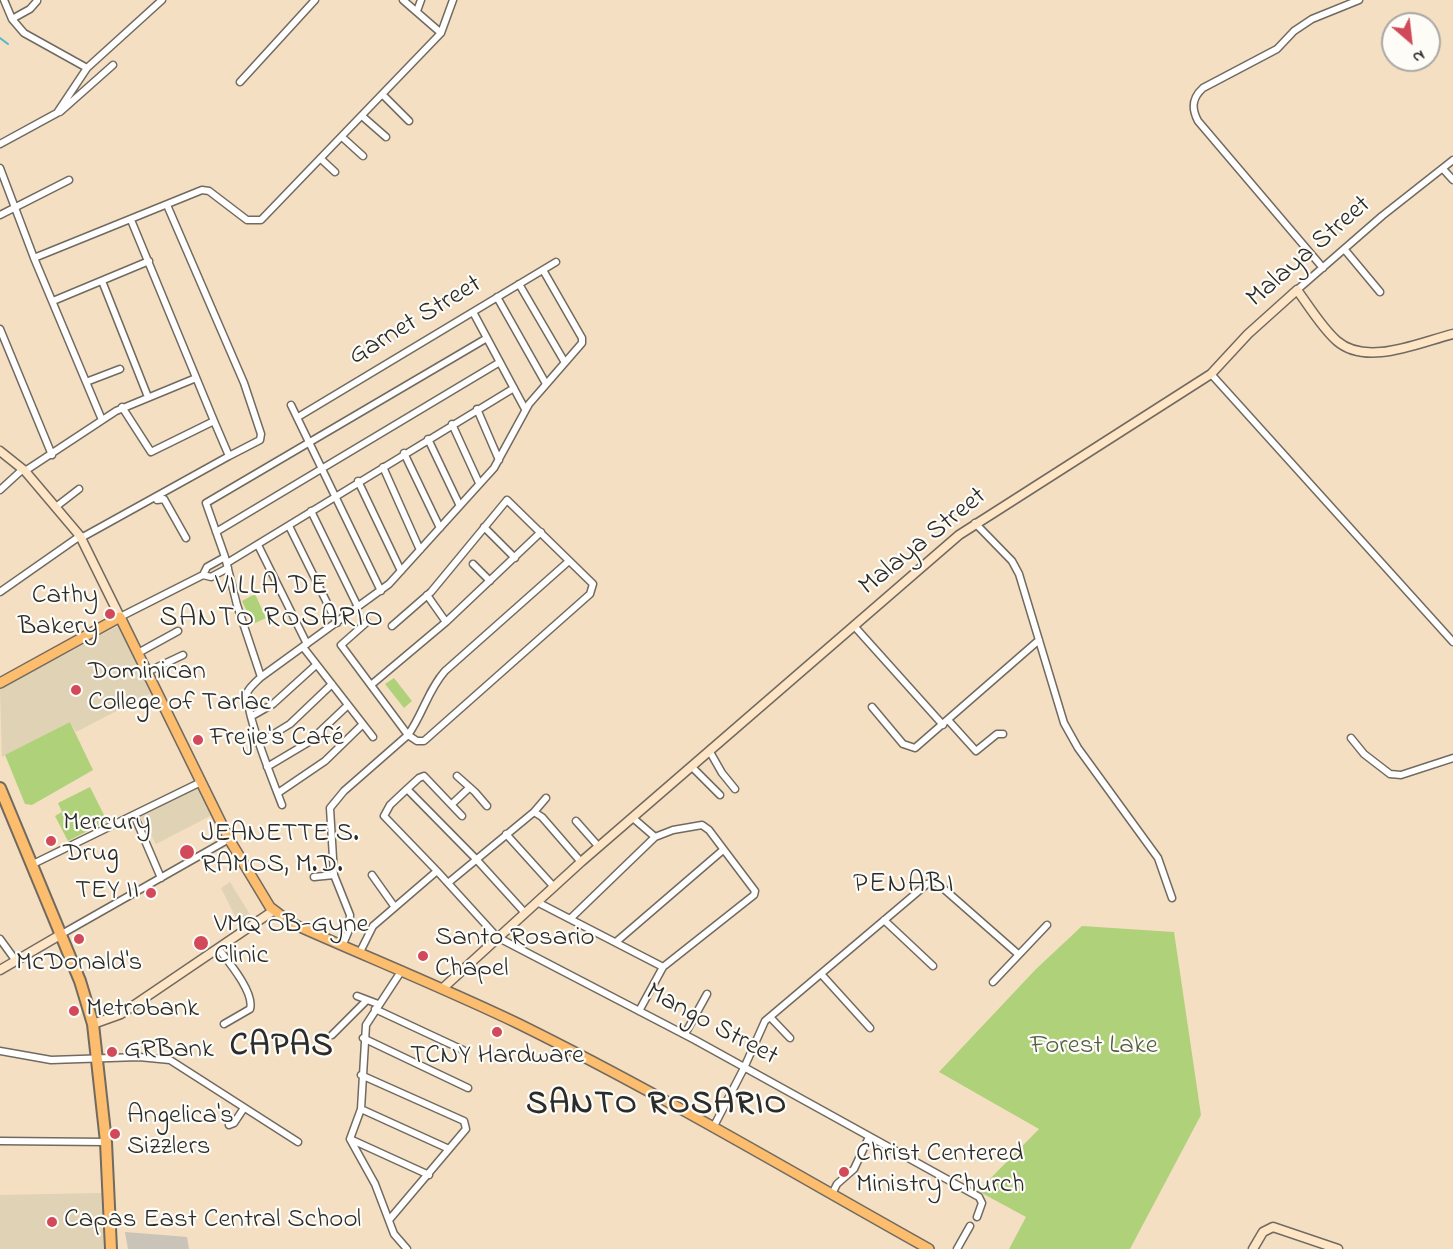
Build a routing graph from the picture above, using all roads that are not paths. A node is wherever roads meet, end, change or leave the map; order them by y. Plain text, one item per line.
1 (4, 0) edge
2 (162, 0) edge
3 (315, 0) edge
4 (403, 0) edge
5 (421, 0) edge
6 (453, 0) edge
7 (1359, 0) edge
8 (37, 1) edge
9 (417, 11) junction
10 (12, 19) junction
11 (441, 33) junction
12 (113, 65) dead end
13 (87, 68) junction
14 (240, 82) dead end
15 (383, 95) junction
16 (57, 113) junction
17 (362, 116) junction
18 (409, 121) dead end
19 (342, 137) junction
20 (386, 137) dead end
21 (0, 144) edge
22 (363, 156) dead end
23 (321, 159) junction
24 (1453, 160) edge
25 (0, 168) edge
26 (1443, 169) junction
27 (335, 172) dead end
28 (69, 180) dead end
29 (1453, 180) edge
30 (167, 205) junction
31 (16, 207) junction
32 (0, 215) edge
33 (131, 220) junction
34 (1345, 250) junction
35 (34, 258) junction
36 (149, 261) junction
37 (556, 262) dead end
38 (1323, 268) junction
39 (543, 270) junction
40 (102, 281) junction
41 (519, 285) junction
42 (1297, 290) junction
43 (1380, 292) dead end
44 (497, 297) junction
45 (52, 302) junction
46 (473, 312) junction
47 (0, 329) edge
48 (1453, 334) edge
49 (487, 338) junction
50 (564, 361) junction
51 (500, 362) junction
52 (120, 369) dead end
53 (1211, 374) junction
54 (196, 378) junction
55 (86, 382) junction
56 (545, 382) junction
57 (513, 388) junction
58 (148, 397) junction
59 (291, 405) dead end
60 (122, 408) junction
61 (477, 409) junction
62 (525, 409) junction
63 (298, 417) junction
64 (102, 420) junction
65 (214, 421) junction
66 (452, 424) junction
67 (428, 439) junction
68 (311, 443) junction
69 (0, 451) edge
70 (404, 453) junction
71 (52, 455) junction
72 (229, 456) junction
73 (499, 460) junction
74 (383, 467) junction
75 (322, 468) junction
76 (24, 470) junction
77 (358, 481) junction
78 (478, 483) junction
79 (79, 489) dead end
80 (0, 490) edge
81 (335, 496) junction
82 (150, 501) junction
83 (459, 504) junction
84 (57, 506) junction
85 (311, 511) junction
86 (975, 523) junction
87 (290, 526) junction
88 (440, 528) junction
89 (484, 528) junction
90 (216, 532) junction
91 (542, 532) junction
92 (81, 537) junction
93 (186, 538) dead end
94 (258, 545) junction
95 (420, 550) junction
96 (515, 558) junction
97 (569, 561) junction
98 (227, 562) junction
99 (472, 564) dead end
100 (401, 571) junction
101 (203, 574) junction
102 (490, 581) junction
103 (381, 591) junction
104 (0, 592) edge
105 (427, 595) junction
106 (358, 607) junction
107 (120, 617) junction
108 (337, 622) junction
109 (367, 622) dead end
110 (446, 622) junction
111 (392, 626) dead end
112 (855, 627) junction
113 (178, 631) dead end
114 (1039, 640) junction
115 (1453, 642) edge
116 (305, 646) junction
117 (138, 653) junction
118 (183, 655) dead end
119 (316, 665) junction
120 (147, 672) junction
121 (261, 677) junction
122 (0, 682) edge
123 (332, 684) junction
124 (371, 685) junction
125 (348, 705) junction
126 (872, 707) dead end
127 (252, 716) junction
128 (945, 723) junction
129 (362, 725) junction
130 (1003, 734) dead end
131 (408, 735) junction
132 (373, 737) dead end
133 (1351, 738) dead end
134 (259, 743) junction
135 (710, 752) junction
136 (1453, 758) edge
137 (267, 767) junction
138 (692, 767) junction
139 (457, 776) dead end
140 (201, 782) junction
141 (0, 788) edge
142 (469, 788) junction
143 (407, 789) junction
144 (735, 789) dead end
145 (278, 793) junction
146 (720, 795) dead end
147 (546, 798) dead end
148 (2, 801) edge
149 (452, 804) junction
150 (282, 805) dead end
151 (487, 806) dead end
152 (534, 812) junction
153 (134, 815) junction
154 (462, 816) dead end
155 (633, 818) junction
156 (576, 821) dead end
157 (506, 834) junction
158 (655, 837) junction
159 (229, 839) junction
160 (599, 847) junction
161 (723, 850) junction
162 (476, 859) junction
163 (582, 862) junction
164 (31, 865) junction
165 (437, 871) junction
166 (334, 874) junction
167 (372, 875) dead end
168 (314, 877) dead end
169 (161, 878) junction
170 (448, 883) junction
171 (554, 887) junction
172 (1172, 898) dead end
173 (537, 902) junction
174 (394, 906) junction
175 (273, 911) junction
176 (525, 913) junction
177 (571, 918) junction
178 (884, 920) junction
179 (1047, 925) dead end
180 (60, 935) junction
181 (497, 938) junction
182 (0, 939) edge
183 (616, 942) junction
184 (343, 944) junction
185 (218, 948) junction
186 (360, 952) junction
187 (1018, 954) junction
188 (16, 961) junction
189 (933, 966) dead end
190 (663, 967) junction
191 (0, 970) edge
192 (402, 970) junction
193 (822, 975) junction
194 (993, 982) dead end
195 (443, 988) junction
196 (707, 994) dead end
197 (357, 996) dead end
198 (366, 1000) junction
199 (376, 1006) junction
200 (639, 1011) junction
201 (770, 1017) junction
202 (93, 1024) junction
203 (224, 1024) dead end
204 (870, 1028) dead end
205 (685, 1034) junction
206 (332, 1035) dead end
207 (363, 1038) junction
208 (790, 1038) dead end
209 (463, 1050) dead end
210 (0, 1051) edge
211 (98, 1060) junction
212 (744, 1068) junction
213 (361, 1075) junction
214 (468, 1088) dead end
215 (244, 1108) junction
216 (361, 1109) junction
217 (229, 1125) dead end
218 (714, 1126) junction
219 (869, 1137) junction
220 (350, 1139) junction
221 (0, 1141) edge
222 (106, 1142) junction
223 (298, 1142) dead end
224 (449, 1149) junction
225 (429, 1175) junction
226 (832, 1194) junction
227 (977, 1217) dead end
228 (389, 1220) junction
229 (970, 1226) dead end
230 (111, 1249) edge
231 (407, 1249) edge
232 (929, 1249) edge
233 (957, 1249) edge
234 (1253, 1249) edge
235 (1338, 1249) edge

1 - 10 street
2 - 13 street
3 - 14 street
4 - 9 street
5 - 9 street
6 - 11 street
7 - 38 street
8 - 10 street
9 - 11 street
10 - 13 street
11 - 15 street
12 - 16 street
13 - 16 street
15 - 17 street
15 - 18 street
16 - 21 street
17 - 19 street
17 - 20 street
19 - 22 street
19 - 23 street
23 - 27 street
23 - 30 street
24 - 26 street, Malaya Street
25 - 31 street
26 - 29 street
26 - 34 street, Malaya Street
28 - 31 street
30 - 33 street
30 - 72 street
31 - 32 street
31 - 35 street
33 - 35 street
33 - 36 street
34 - 38 street, Malaya Street
34 - 43 street
35 - 45 street
36 - 40 street
36 - 54 street
37 - 39 street, Garnet Street
38 - 42 street, Malaya Street
39 - 41 street, Garnet Street
39 - 50 street
40 - 45 street
40 - 58 street
41 - 44 street, Garnet Street
41 - 50 street
42 - 48 street
42 - 53 street, Malaya Street
44 - 46 street, Garnet Street
44 - 56 street
45 - 55 street
46 - 49 street
46 - 63 street, Garnet Street
47 - 71 street
49 - 51 street
49 - 68 street
50 - 56 street
51 - 57 street
51 - 75 street
52 - 55 street
53 - 86 street, Malaya Street
53 - 115 street
54 - 58 street
54 - 65 street
55 - 64 street
56 - 62 street
57 - 61 street
57 - 62 street
58 - 60 street
59 - 63 street
60 - 64 street
60 - 65 street
61 - 66 street
61 - 73 street
62 - 73 street
63 - 68 street
64 - 71 street
65 - 72 street
66 - 67 street
66 - 78 street
67 - 70 street
67 - 83 street
68 - 75 street
68 - 90 street
69 - 76 street
70 - 74 street
70 - 88 street
71 - 76 street
72 - 82 street
73 - 78 street
74 - 77 street
74 - 95 street
75 - 81 street
75 - 90 street
76 - 80 street
76 - 84 street
77 - 81 street
77 - 100 street
78 - 83 street
79 - 84 street
81 - 85 street
81 - 103 street
82 - 92 street
82 - 93 street
83 - 88 street
84 - 92 street
85 - 87 street
85 - 106 street
86 - 112 street, Malaya Street
86 - 114 street
87 - 94 street
87 - 108 street
88 - 95 street
89 - 91 street
89 - 96 street
89 - 105 street
90 - 98 street
91 - 96 street
91 - 97 street
92 - 104 street
92 - 107 street
94 - 98 street
94 - 116 street
95 - 100 street
96 - 102 street
97 - 131 street
97 - 131 street
98 - 101 street
98 - 101 street
98 - 121 street
99 - 102 street
100 - 103 street
101 - 107 street
102 - 110 street
103 - 106 street
105 - 110 street
105 - 111 street
106 - 108 street
107 - 117 main road
107 - 122 main road
108 - 116 street
109 - 124 street
110 - 124 street
112 - 128 street
112 - 135 street, Malaya Street
113 - 117 street
114 - 128 street
114 - 172 street
116 - 119 street
116 - 121 street
117 - 120 main road
118 - 120 street
119 - 123 street
119 - 127 street
120 - 140 main road
121 - 127 street
123 - 125 street
123 - 134 street
124 - 131 street
125 - 129 street
125 - 137 street
126 - 128 street
127 - 134 street
128 - 130 street
129 - 132 street
129 - 145 street
131 - 166 street
133 - 136 street
134 - 137 street
135 - 138 street, Malaya Street
135 - 144 street
137 - 145 street
138 - 146 street
138 - 155 street, Malaya Street
139 - 142 street
140 - 153 street
140 - 159 main road
141 - 148 highway
142 - 149 street
142 - 151 street
143 - 149 street
143 - 162 street
143 - 165 street
145 - 150 street
147 - 152 street
148 - 164 highway
149 - 154 street
152 - 157 street
152 - 163 street
153 - 164 street
153 - 169 street
155 - 158 street
155 - 160 street, Malaya Street
156 - 160 street
157 - 162 street
157 - 171 street
158 - 161 street
158 - 177 street
159 - 169 street
159 - 175 main road
160 - 163 street, Malaya Street
161 - 183 street
161 - 190 street
162 - 170 street
162 - 176 street
163 - 171 street, Malaya Street
164 - 180 highway
165 - 170 street
165 - 174 street
166 - 168 street
166 - 184 street
167 - 174 street
169 - 180 street
170 - 181 street
171 - 173 street, Malaya Street
173 - 176 street, Malaya Street
173 - 177 street
174 - 186 street
175 - 184 main road
175 - 185 street
176 - 181 street, Malaya Street
177 - 183 street
178 - 187 street
178 - 189 street
178 - 193 street
179 - 187 street
180 - 188 street
180 - 202 highway
181 - 195 street, Malaya Street
181 - 200 street, Mango Street
182 - 188 street
183 - 190 street
184 - 186 main road
185 - 202 street
185 - 203 street
186 - 192 main road
187 - 194 street
188 - 191 street
190 - 200 street
192 - 195 main road
192 - 199 street
193 - 201 street
193 - 204 street
195 - 218 main road
196 - 205 street
197 - 198 street
198 - 199 street
198 - 206 street
199 - 207 street
199 - 209 street
200 - 205 street, Mango Street
201 - 208 street
201 - 212 street
202 - 211 highway
205 - 212 street, Mango Street
207 - 213 street
207 - 214 street
210 - 211 street
211 - 215 street
211 - 222 highway
212 - 218 street
212 - 219 street, Mango Street
213 - 216 street
213 - 224 street
215 - 217 street
215 - 223 street
216 - 220 street
216 - 224 street
218 - 226 main road
219 - 226 street
219 - 227 street, Mango Street
220 - 225 street
220 - 228 street
221 - 222 street
222 - 230 highway
224 - 225 street
225 - 228 street
226 - 232 main road
228 - 231 street
229 - 233 street
234 - 235 street

